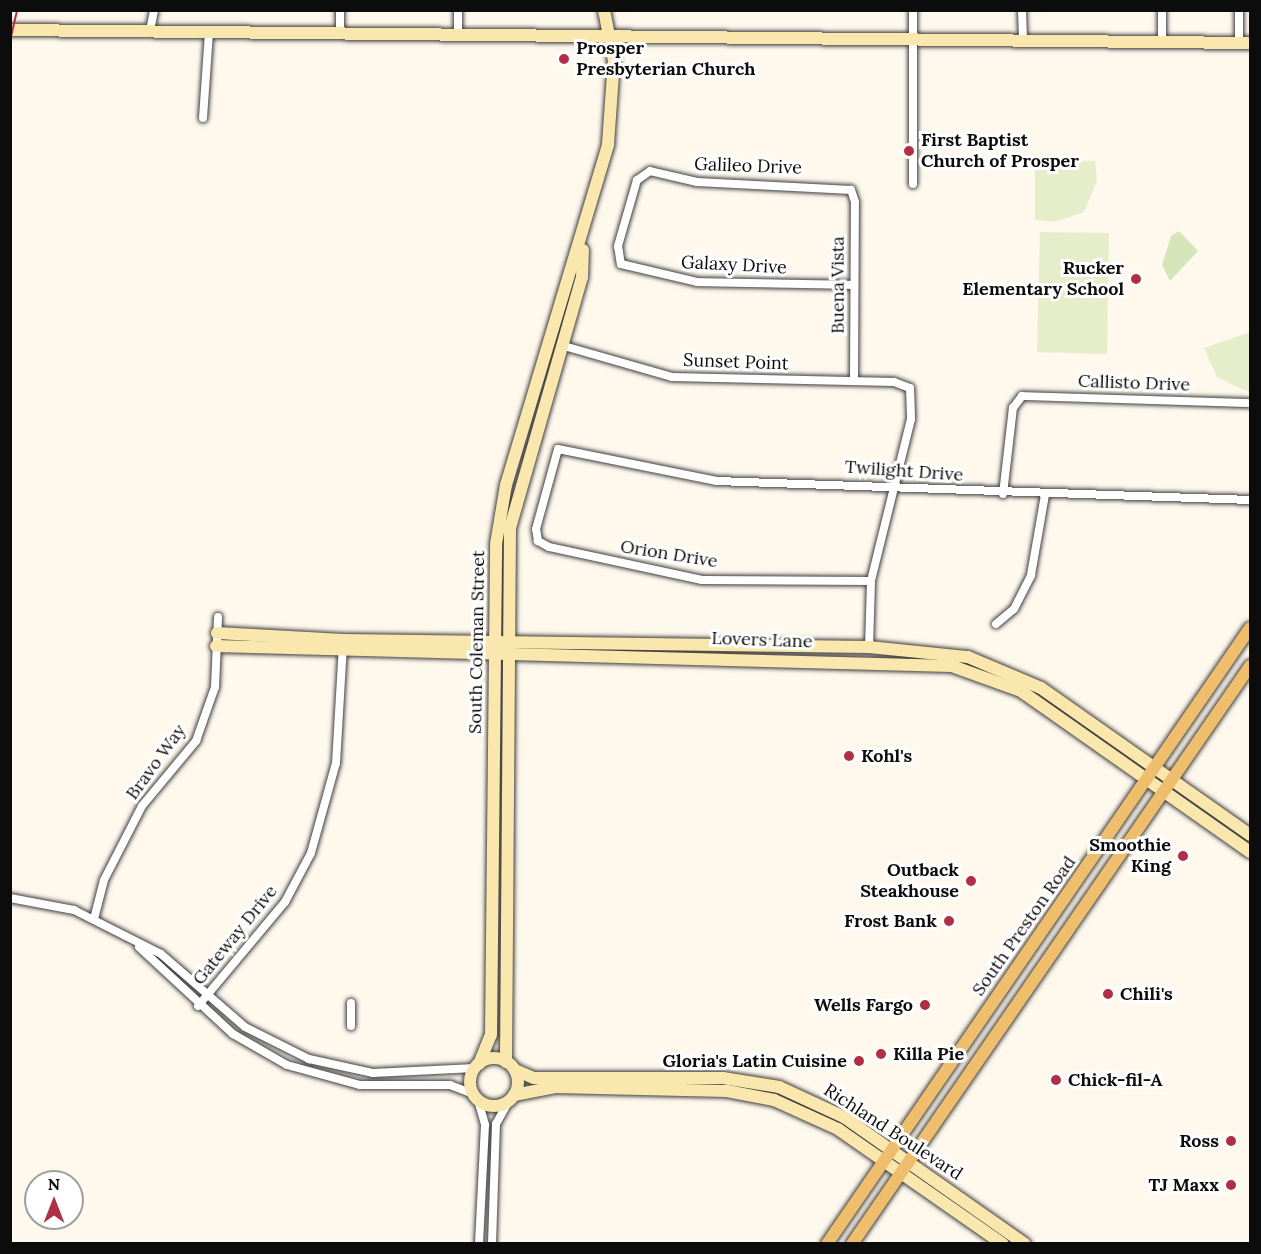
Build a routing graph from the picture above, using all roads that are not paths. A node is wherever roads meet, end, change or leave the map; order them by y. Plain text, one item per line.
1 (154, 10) edge
2 (340, 10) edge
3 (458, 10) edge
4 (604, 10) edge
5 (913, 10) edge
6 (1022, 10) edge
7 (1162, 10) edge
8 (1239, 10) edge
9 (10, 30) edge
10 (150, 31) junction
11 (209, 32) junction
12 (340, 35) junction
13 (458, 36) junction
14 (611, 36) junction
15 (1023, 39) junction
16 (914, 40) junction
17 (1162, 42) junction
18 (1245, 43) edge
19 (203, 118) dead end
20 (913, 184) dead end
21 (851, 190) joint
22 (584, 231) junction
23 (617, 259) joint
24 (854, 285) junction
25 (550, 341) junction
26 (564, 346) junction
27 (854, 381) junction
28 (1251, 403) edge
29 (894, 488) junction
30 (1004, 494) junction
31 (1045, 495) junction
32 (1251, 500) edge
33 (538, 541) joint
34 (871, 582) junction
35 (218, 617) dead end
36 (996, 624) dead end
37 (1251, 628) edge
38 (216, 639) junction
39 (343, 645) junction
40 (494, 647) junction
41 (508, 647) junction
42 (869, 647) junction
43 (657, 650) junction
44 (868, 660) junction
45 (1251, 666) edge
46 (1155, 769) junction
47 (1148, 779) junction
48 (1171, 780) junction
49 (1164, 791) junction
50 (492, 811) junction
51 (506, 811) junction
52 (1251, 836) edge
53 (1251, 852) edge
54 (10, 897) edge
55 (94, 919) junction
56 (139, 947) junction
57 (489, 982) junction
58 (504, 982) junction
59 (206, 996) junction
60 (351, 1003) dead end
61 (198, 1006) junction
62 (351, 1026) dead end
63 (477, 1066) junction
64 (510, 1066) junction
65 (629, 1083) junction
66 (476, 1097) junction
67 (511, 1098) junction
68 (892, 1150) junction
69 (884, 1161) junction
70 (908, 1161) junction
71 (900, 1172) junction
72 (484, 1174) junction
73 (498, 1174) junction
74 (479, 1244) edge
75 (492, 1244) edge
76 (827, 1244) edge
77 (852, 1244) edge
78 (1003, 1244) edge
79 (1025, 1244) edge

1 - 10 street
2 - 12 street
3 - 13 street
4 - 14 street, South Coleman Street
5 - 16 street
6 - 15 street
7 - 17 street
8 - 18 street
9 - 10 street
10 - 11 street
11 - 12 street
11 - 19 street
12 - 13 street
13 - 14 street
14 - 16 street
14 - 22 street, South Coleman Street
15 - 16 street
15 - 17 street
16 - 20 street
17 - 18 street
21 - 23 street, Galileo Drive
21 - 24 street, Buena Vista
22 - 25 street, South Coleman Street
22 - 26 street, South Coleman Street
23 - 24 street, Galaxy Drive
24 - 27 street, Buena Vista
25 - 26 street
25 - 40 street, South Coleman Street
26 - 27 street, Sunset Point
26 - 41 street, South Coleman Street
27 - 29 street, Sunset Point
28 - 30 street, Callisto Drive
29 - 30 street, Twilight Drive
29 - 33 street, Twilight Drive
29 - 34 street
30 - 31 street, Twilight Drive
31 - 32 street, Twilight Drive
31 - 36 street
33 - 34 street, Orion Drive
34 - 42 street
35 - 38 street, Bravo Way
37 - 46 main road, South Preston Road
38 - 39 street, Lovers Lane
38 - 55 street, Bravo Way
39 - 40 street, Lovers Lane
39 - 59 street, Gateway Drive
40 - 41 street, Lovers Lane
40 - 50 street, South Coleman Street
41 - 43 street, Lovers Lane
41 - 51 street, South Coleman Street
42 - 43 street, Lovers Lane
42 - 44 street
42 - 46 street, Lovers Lane
43 - 44 street, Lovers Lane
44 - 47 street, Lovers Lane
45 - 48 main road, South Preston Road
46 - 47 main road, South Preston Road
46 - 48 street, Lovers Lane
47 - 49 street, Lovers Lane
47 - 68 main road, South Preston Road
48 - 49 main road, South Preston Road
48 - 52 street, Lovers Lane
49 - 53 street, Lovers Lane
49 - 70 main road, South Preston Road
50 - 51 street
50 - 57 street, South Coleman Street
51 - 58 street, South Coleman Street
54 - 55 street
55 - 56 street
56 - 59 street
56 - 61 street
57 - 58 street
57 - 63 street, South Coleman Street
58 - 64 street, South Coleman Street
59 - 61 street, Gateway Drive
59 - 63 street
60 - 62 street
61 - 66 street
63 - 64 street
63 - 66 street
64 - 65 street, Richland Boulevard
64 - 67 street
65 - 67 street, Richland Boulevard
65 - 68 street, Richland Boulevard
65 - 69 street, Richland Boulevard
66 - 67 street
66 - 72 street
67 - 73 street
68 - 69 main road, South Preston Road
68 - 70 street, Richland Boulevard
69 - 71 street, Richland Boulevard
69 - 76 main road, South Preston Road
70 - 71 main road, South Preston Road
70 - 79 street, Richland Boulevard
71 - 77 main road, South Preston Road
71 - 78 street, Richland Boulevard
72 - 73 street
72 - 74 street
73 - 75 street

